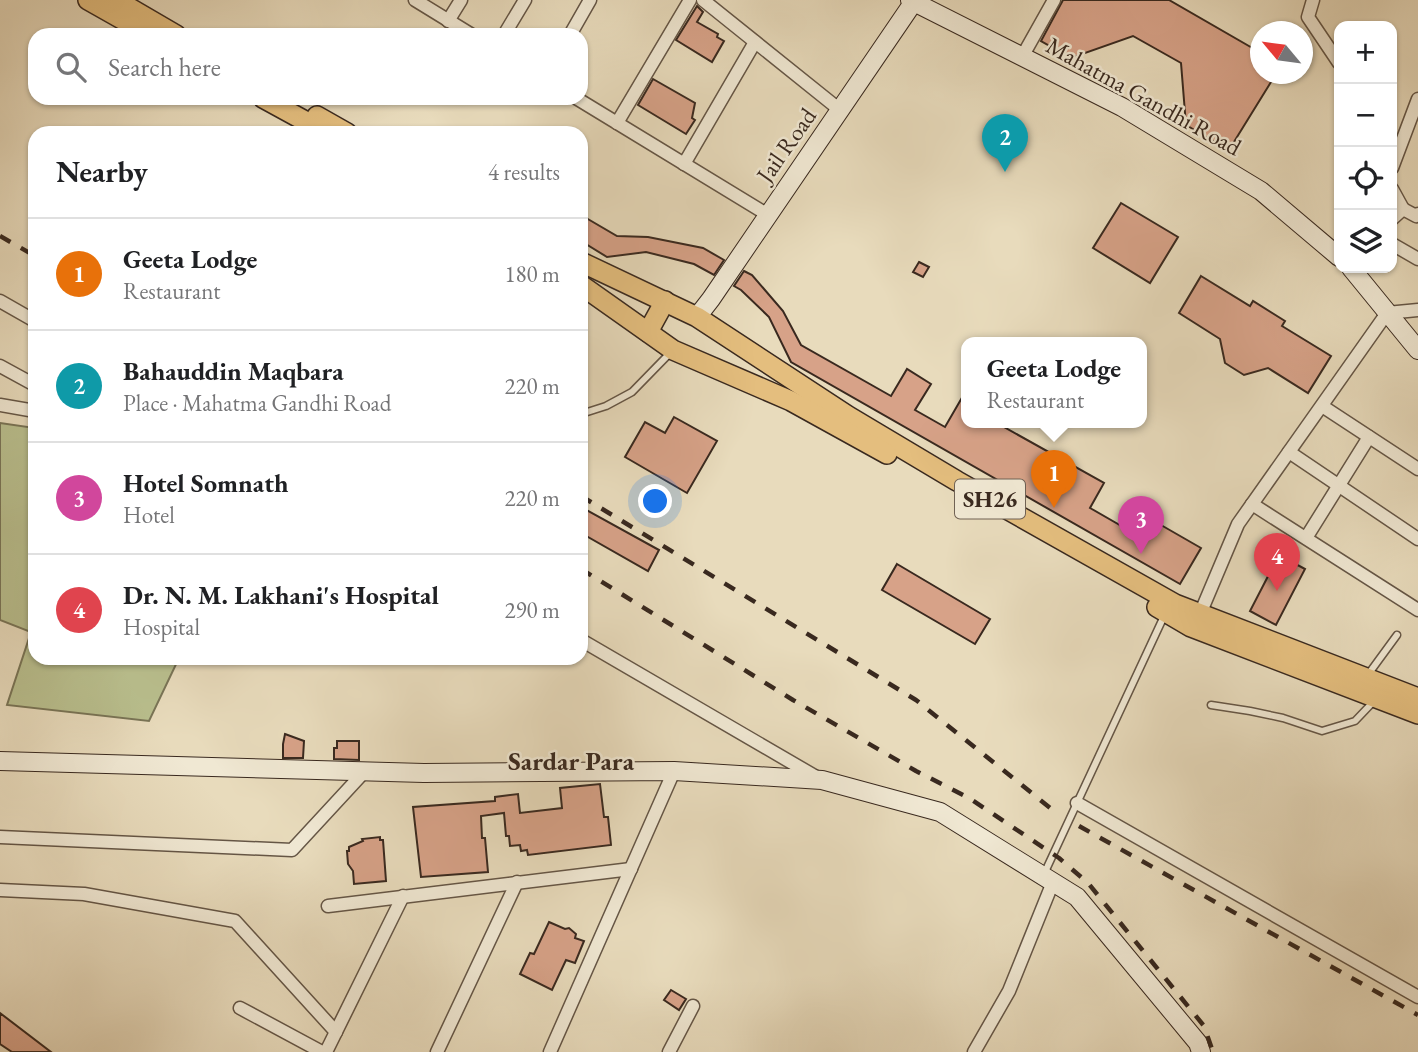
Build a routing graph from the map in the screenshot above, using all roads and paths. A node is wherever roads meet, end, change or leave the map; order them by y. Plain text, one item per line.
1 (89, 0) edge
2 (116, 0) edge
3 (415, 0) edge
4 (461, 0) edge
5 (525, 0) edge
6 (590, 0) edge
7 (690, 0) edge
8 (703, 0) edge
9 (1054, 0) edge
10 (1313, 0) edge
11 (913, 1) edge
12 (448, 20) junction
13 (138, 28) edge
14 (164, 28) edge
15 (461, 28) edge
16 (508, 28) edge
17 (573, 28) edge
18 (755, 42) junction
19 (1334, 56) edge
20 (1022, 57) junction
21 (1418, 99) edge
22 (276, 105) edge
23 (298, 105) edge
24 (587, 105) edge
25 (840, 110) junction
26 (617, 123) junction
27 (314, 126) edge
28 (335, 126) edge
29 (1397, 142) edge
30 (684, 164) junction
31 (1397, 198) edge
32 (1403, 209) junction
33 (1397, 214) edge
34 (1418, 214) edge
35 (768, 215) junction
36 (1397, 247) edge
37 (1334, 253) edge
38 (1418, 259) edge
39 (588, 266) edge
40 (1355, 273) edge
41 (588, 290) edge
42 (0, 300) edge
43 (665, 301) junction
44 (1418, 310) edge
45 (1387, 313) junction
46 (28, 317) edge
47 (697, 317) junction
48 (648, 332) junction
49 (673, 350) junction
50 (1418, 350) edge
51 (746, 351) junction
52 (0, 366) edge
53 (732, 375) junction
54 (28, 381) edge
55 (0, 405) edge
56 (1322, 405) junction
57 (28, 410) edge
58 (588, 411) edge
59 (1369, 437) junction
60 (1289, 452) junction
61 (1418, 469) edge
62 (1339, 486) junction
63 (1252, 504) junction
64 (1306, 538) junction
65 (1418, 539) edge
66 (1168, 607) junction
67 (1418, 610) edge
68 (1200, 614) junction
69 (1397, 635) dead end
70 (588, 644) edge
71 (1366, 677) junction
72 (1377, 698) junction
73 (1418, 698) edge
74 (1211, 705) dead end
75 (1418, 714) edge
76 (0, 761) edge
77 (365, 771) junction
78 (674, 771) junction
79 (822, 780) junction
80 (1077, 803) junction
81 (0, 837) edge
82 (631, 869) junction
83 (1048, 879) junction
84 (517, 883) junction
85 (0, 890) edge
86 (403, 896) junction
87 (328, 906) dead end
88 (1418, 997) edge
89 (693, 1006) dead end
90 (240, 1007) dead end
91 (336, 1032) junction
92 (324, 1052) edge
93 (437, 1052) edge
94 (550, 1052) edge
95 (669, 1052) edge
96 (974, 1052) edge
97 (1201, 1052) edge

1 - 13 main road
2 - 14 main road
3 - 12 street
4 - 12 street
5 - 16 street
6 - 17 street
7 - 26 street
8 - 18 street
9 - 20 street
10 - 19 street
11 - 20 street, Mahatma Gandhi Road
11 - 25 street, Jail Road
12 - 15 street
18 - 25 street
18 - 30 street
20 - 37 street, Mahatma Gandhi Road
21 - 29 street
22 - 27 main road
23 - 28 main road
24 - 26 street
25 - 35 street, Jail Road
26 - 30 street
30 - 35 street
31 - 32 street
32 - 33 street
32 - 34 street
35 - 47 street, Jail Road
36 - 38 street
39 - 43 main road, SH26
40 - 45 street
41 - 48 main road, SH26
42 - 46 street
43 - 47 main road, SH26
43 - 48 main road
44 - 45 street
45 - 50 street
45 - 56 street
47 - 51 main road, SH26
48 - 49 main road, SH26
49 - 53 main road, SH26
49 - 58 lane
51 - 53 main road
51 - 66 main road, SH26
52 - 54 street
53 - 66 main road, SH26
55 - 57 street
56 - 59 street
56 - 60 street
59 - 61 street
59 - 62 street
60 - 62 street
60 - 63 street
62 - 64 street
62 - 65 street
63 - 64 street
63 - 68 street
64 - 67 street
66 - 68 main road, SH26
66 - 72 main road, SH26
66 - 80 lane
68 - 71 main road, SH26
69 - 71 lane
70 - 79 street
71 - 73 main road, SH26
72 - 74 lane
72 - 75 main road, SH26
76 - 77 street
77 - 78 street
77 - 81 street
78 - 79 street
78 - 82 street
79 - 83 street
80 - 83 lane
80 - 88 street
82 - 84 street
82 - 94 street
83 - 96 street
83 - 97 street
84 - 86 street
84 - 93 street
85 - 91 street
86 - 87 street
86 - 91 street
89 - 95 street
90 - 92 street
91 - 92 street

